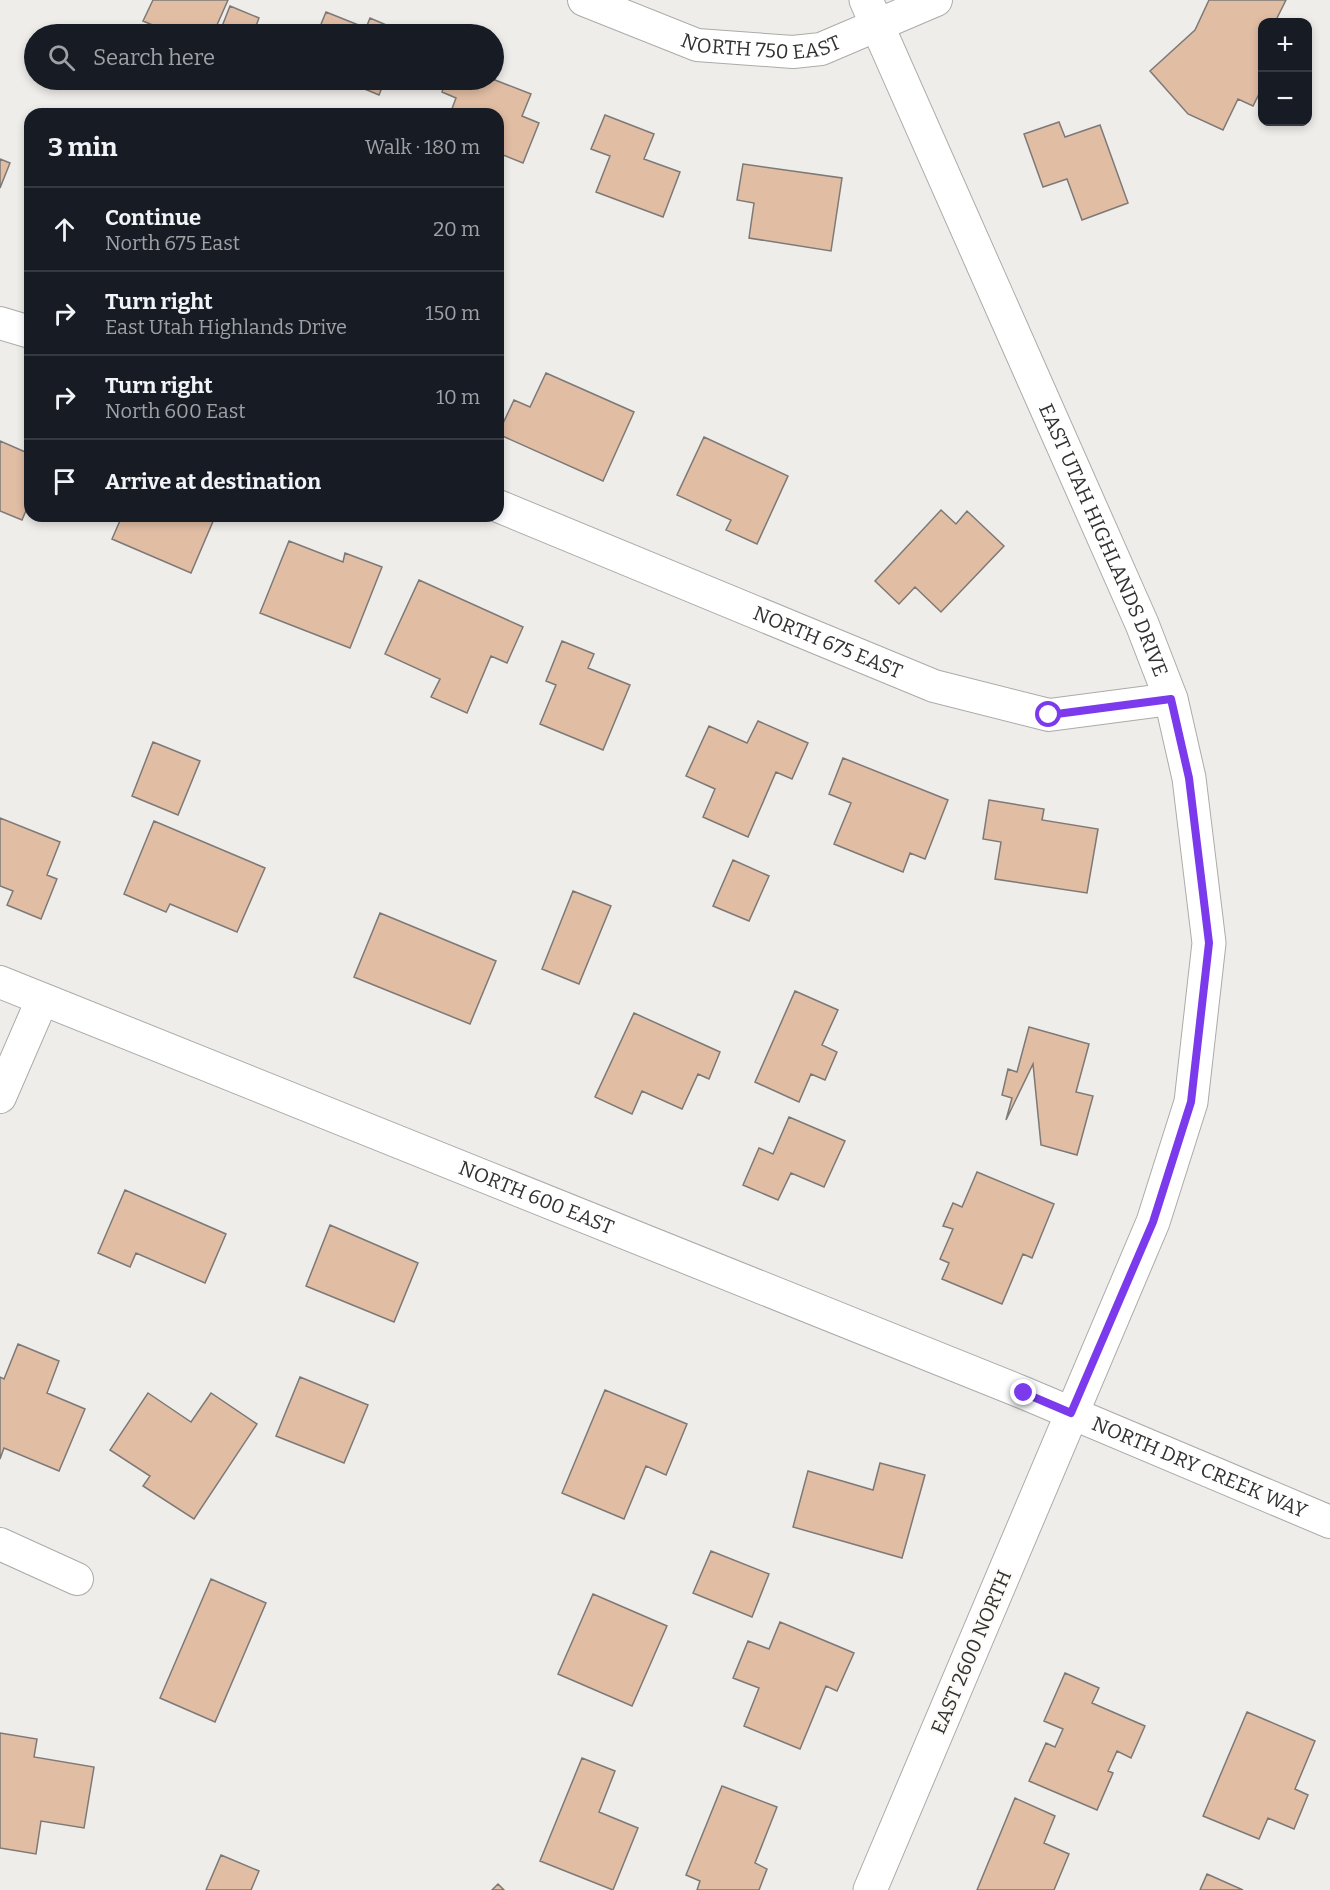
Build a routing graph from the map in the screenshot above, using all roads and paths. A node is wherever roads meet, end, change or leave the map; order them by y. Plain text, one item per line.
1 (584, 0) edge
2 (936, 0) edge
3 (872, 13) edge
4 (0, 323) edge
5 (24, 330) edge
6 (504, 508) edge
7 (1171, 699) junction
8 (0, 982) edge
9 (42, 1000) junction
10 (0, 1097) edge
11 (1071, 1413) junction
12 (1330, 1522) edge
13 (0, 1544) edge
14 (77, 1579) dead end
15 (870, 1890) edge

1 - 3 street, NORTH 750 EAST
2 - 3 street, NORTH 750 EAST
3 - 7 street, EAST UTAH HIGHLANDS DRIVE
4 - 5 street
6 - 7 street, NORTH 675 EAST
7 - 11 street, EAST UTAH HIGHLANDS DRIVE
8 - 9 street, NORTH 600 EAST
9 - 10 street
9 - 11 street, NORTH 600 EAST
11 - 12 street, NORTH DRY CREEK WAY
11 - 15 street, EAST 2600 NORTH
13 - 14 street

